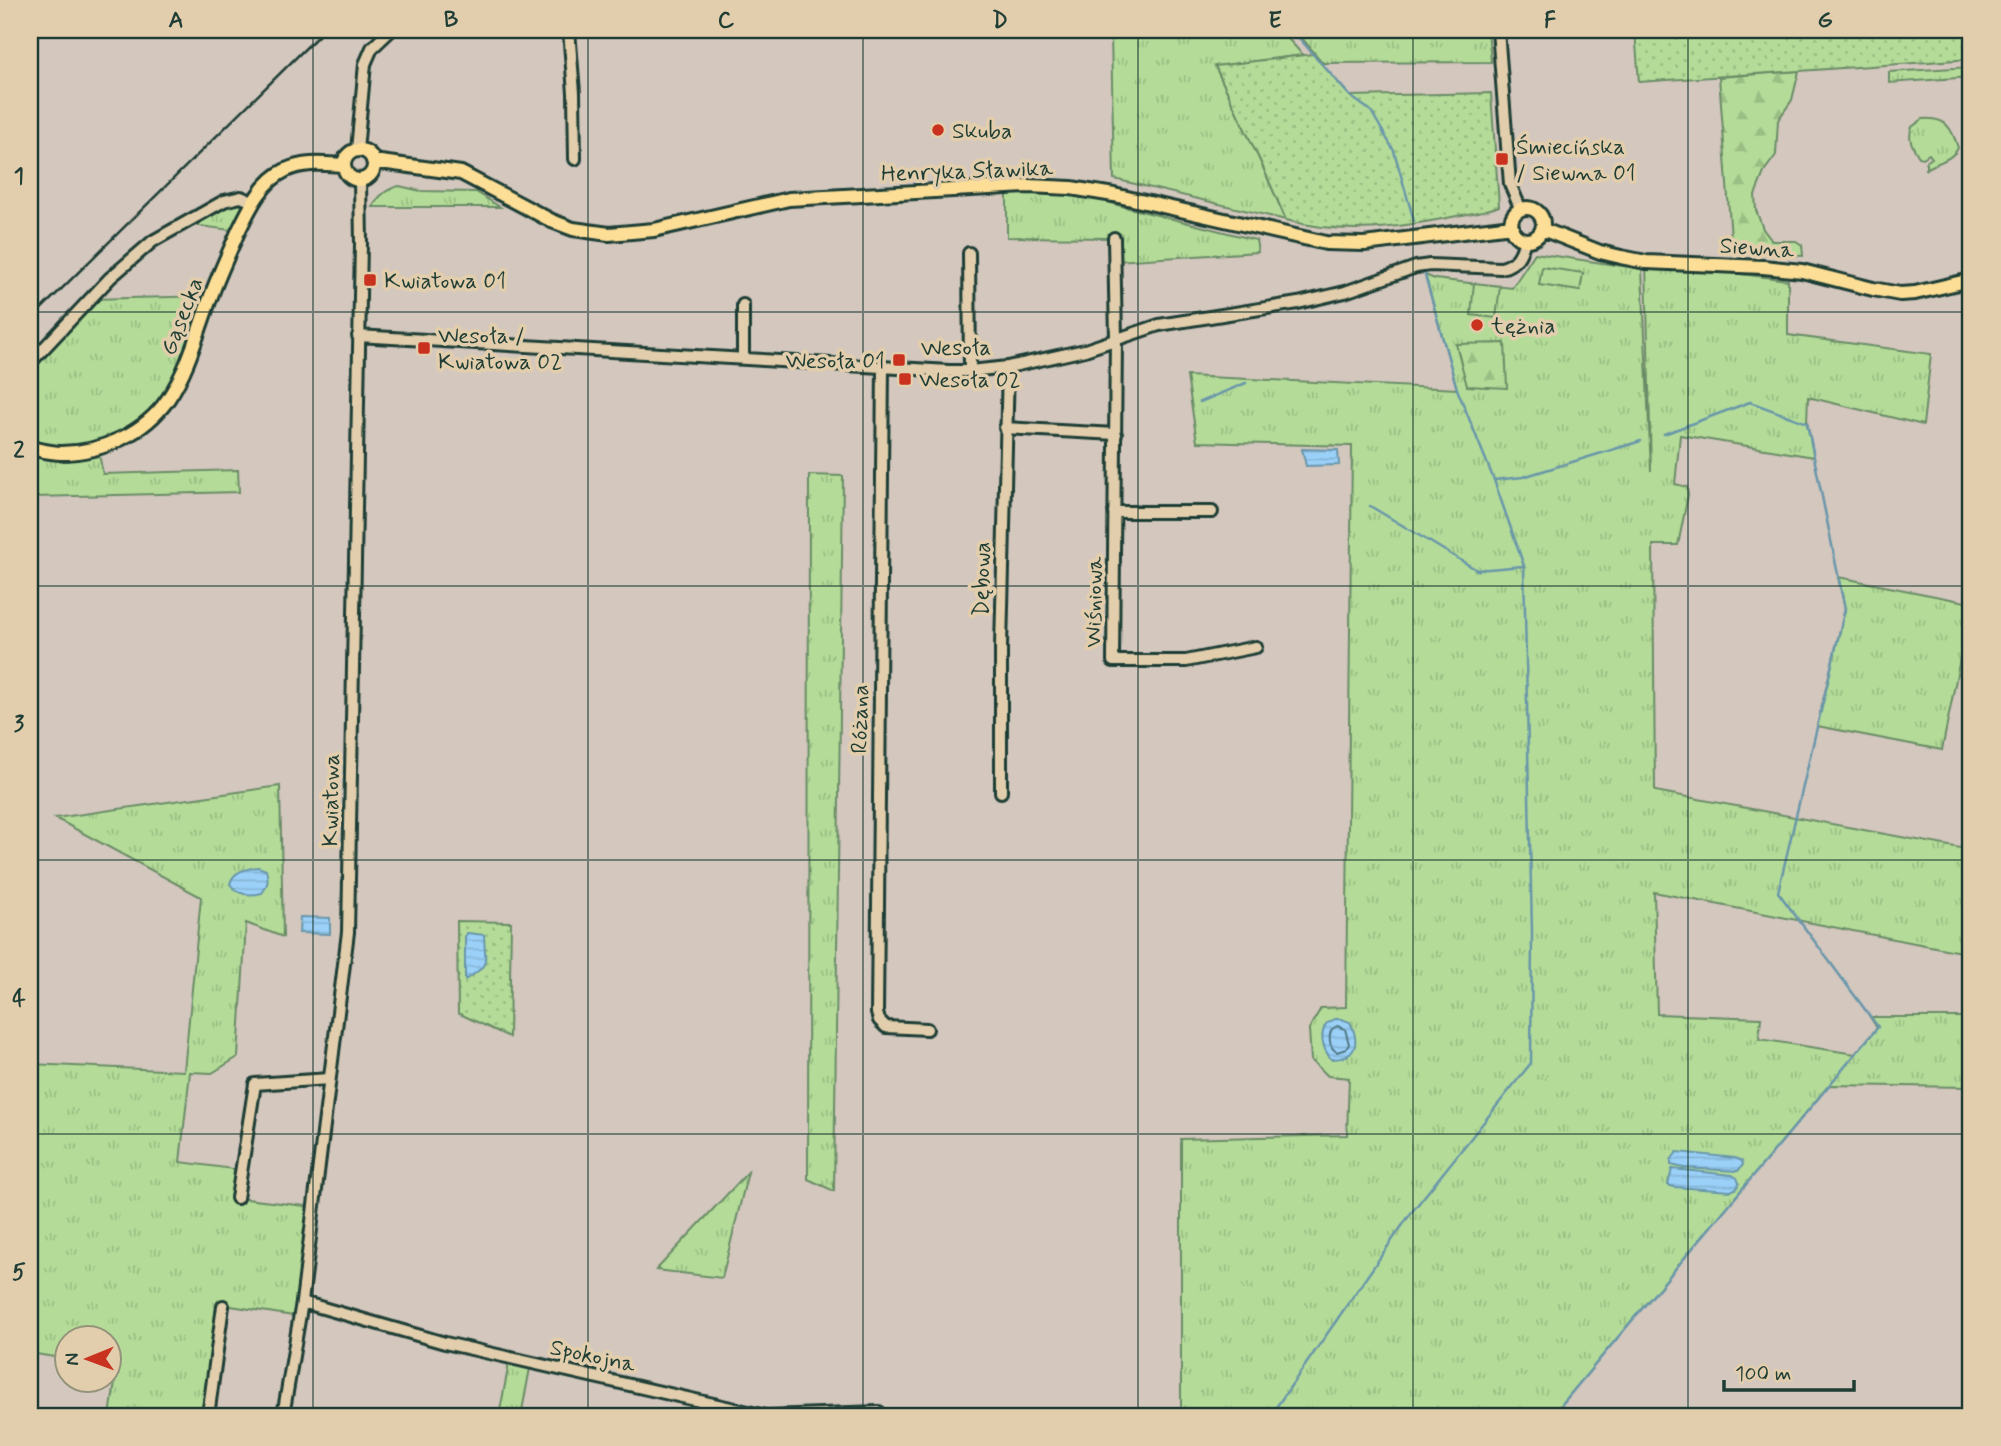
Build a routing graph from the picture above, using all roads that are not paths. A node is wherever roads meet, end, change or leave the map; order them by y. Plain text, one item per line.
1 (391, 30) edge
2 (569, 30) edge
3 (1498, 30) edge
4 (357, 150) junction
5 (575, 159) dead end
6 (344, 165) junction
7 (373, 166) junction
8 (360, 180) junction
9 (253, 202) junction
10 (1521, 210) junction
11 (1512, 226) junction
12 (1542, 229) junction
13 (1115, 238) dead end
14 (1525, 240) junction
15 (969, 253) dead end
16 (1971, 280) edge
17 (743, 305) dead end
18 (358, 336) junction
19 (1116, 339) junction
20 (743, 358) junction
21 (30, 363) edge
22 (883, 367) junction
23 (1008, 367) junction
24 (970, 371) junction
25 (1005, 428) junction
26 (1116, 434) junction
27 (30, 448) edge
28 (1114, 512) junction
29 (1212, 512) dead end
30 (1256, 647) dead end
31 (1001, 792) dead end
32 (927, 1028) dead end
33 (328, 1079) junction
34 (237, 1198) dead end
35 (302, 1302) junction
36 (223, 1306) dead end
37 (879, 1412) dead end
38 (208, 1416) edge
39 (283, 1416) edge

1 - 4 street
2 - 5 street
3 - 10 street
4 - 6 main road
4 - 7 main road
6 - 8 main road
6 - 9 main road, Gąsecka
7 - 8 main road
7 - 11 main road, Henryka Sławika
8 - 18 street, Kwiatowa
9 - 21 street
9 - 27 main road, Gąsecka
10 - 11 main road
10 - 12 main road
11 - 14 main road
12 - 14 main road
12 - 16 main road, Siewna
13 - 19 street, Wiśniowa
14 - 19 street, Wesoła
15 - 24 street
17 - 20 street
18 - 20 street, Wesoła
18 - 33 street, Kwiatowa
19 - 23 street, Wesoła
19 - 26 street, Wiśniowa
20 - 22 street, Wesoła
22 - 24 street, Wesoła
22 - 32 street, Różana
23 - 24 street, Wesoła
23 - 25 street, Dębowa
25 - 26 street
25 - 31 street, Dębowa
26 - 28 street, Wiśniowa
28 - 29 street
28 - 30 street, Wiśniowa
33 - 34 street
33 - 35 street, Kwiatowa
35 - 37 street, Spokojna
35 - 39 street, Kwiatowa
36 - 38 street

